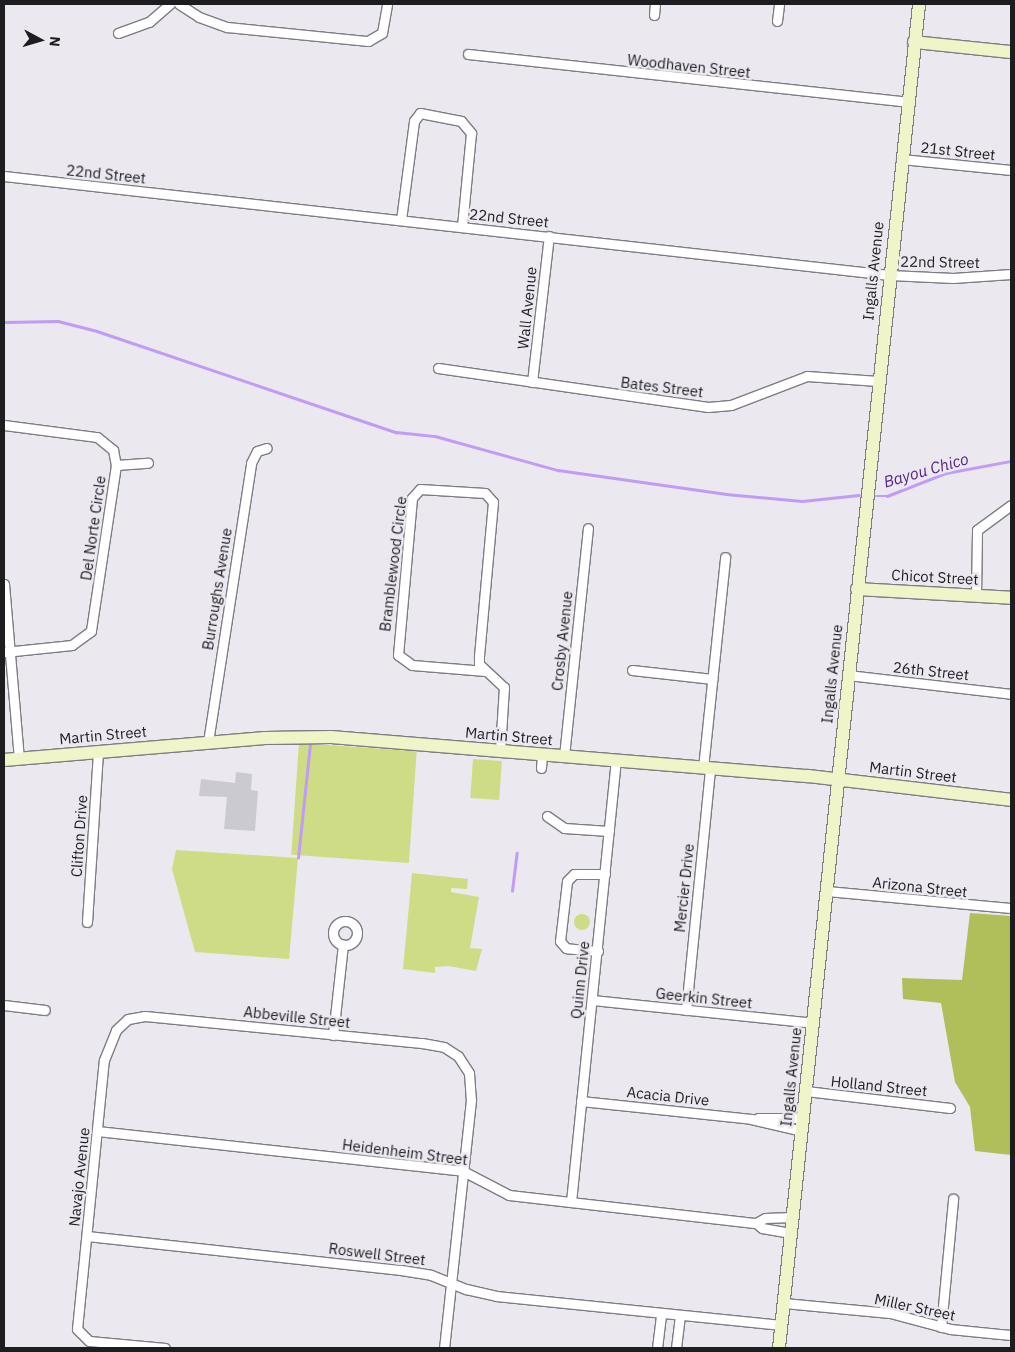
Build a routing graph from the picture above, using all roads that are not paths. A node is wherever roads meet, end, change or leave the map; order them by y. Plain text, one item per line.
1 (170, 4) edge
2 (179, 4) edge
3 (387, 4) edge
4 (655, 4) edge
5 (779, 4) edge
6 (919, 4) edge
7 (654, 15) dead end
8 (777, 21) dead end
9 (118, 32) dead end
10 (914, 42) junction
11 (1011, 52) edge
12 (468, 54) dead end
13 (907, 102) junction
14 (901, 159) junction
15 (1011, 170) edge
16 (4, 176) edge
17 (402, 220) junction
18 (462, 227) junction
19 (548, 236) junction
20 (1011, 274) edge
21 (889, 275) junction
22 (438, 368) dead end
23 (878, 381) junction
24 (532, 382) junction
25 (4, 425) edge
26 (267, 448) dead end
27 (148, 464) dead end
28 (116, 465) junction
29 (1011, 505) edge
30 (588, 528) dead end
31 (725, 557) dead end
32 (4, 584) edge
33 (857, 589) junction
34 (976, 596) junction
35 (1011, 598) edge
36 (6, 652) edge
37 (480, 668) junction
38 (632, 670) dead end
39 (848, 675) junction
40 (712, 679) junction
41 (1011, 694) edge
42 (208, 742) junction
43 (500, 751) junction
44 (98, 752) junction
45 (564, 756) junction
46 (19, 758) junction
47 (4, 760) edge
48 (616, 761) junction
49 (707, 768) junction
50 (838, 779) junction
51 (1011, 800) edge
52 (547, 816) dead end
53 (609, 831) junction
54 (605, 874) junction
55 (826, 891) junction
56 (1011, 908) edge
57 (87, 922) dead end
58 (343, 945) dead end
59 (598, 951) junction
60 (592, 1000) junction
61 (4, 1005) edge
62 (44, 1010) dead end
63 (686, 1010) junction
64 (813, 1023) junction
65 (122, 1024) joint
66 (334, 1035) junction
67 (806, 1091) junction
68 (581, 1101) junction
69 (950, 1108) dead end
70 (803, 1118) junction
71 (751, 1119) junction
72 (802, 1131) junction
73 (97, 1132) junction
74 (463, 1170) junction
75 (953, 1199) dead end
76 (571, 1202) junction
77 (793, 1217) junction
78 (756, 1223) junction
79 (791, 1233) junction
80 (87, 1236) junction
81 (451, 1284) junction
82 (784, 1303) junction
83 (661, 1313) junction
84 (680, 1315) junction
85 (782, 1325) junction
86 (941, 1327) junction
87 (1011, 1335) edge
88 (165, 1348) edge
89 (444, 1348) edge
90 (657, 1348) edge
91 (676, 1348) edge
92 (779, 1348) edge

1 - 9 street
2 - 3 street
4 - 7 street
5 - 8 street
6 - 10 main road, Ingalls Avenue
10 - 11 main road
10 - 13 main road, Ingalls Avenue
12 - 13 street, Woodhaven Street
13 - 14 main road, Ingalls Avenue
14 - 15 street, 21st Street
14 - 21 main road, Ingalls Avenue
16 - 17 street, 22nd Street
17 - 18 street, 22nd Street
17 - 18 street
18 - 19 street, 22nd Street
19 - 21 street, 22nd Street
19 - 24 street, Wall Avenue
20 - 21 street, 22nd Street
21 - 23 main road, Ingalls Avenue
22 - 24 street, Bates Street
23 - 24 street, Bates Street
23 - 33 main road, Ingalls Avenue
25 - 28 street, Del Norte Circle
26 - 42 street, Burroughs Avenue
27 - 28 street
28 - 36 street, Del Norte Circle
29 - 34 street
30 - 45 street, Crosby Avenue
31 - 40 street, Mercier Drive
32 - 36 street
33 - 34 main road, Chicot Street
33 - 39 main road, Ingalls Avenue
34 - 35 main road, Chicot Street
36 - 46 street
37 - 37 street, Bramblewood Circle
37 - 43 street
38 - 40 street
39 - 41 street, 26th Street
39 - 50 main road, Ingalls Avenue
40 - 49 street, Mercier Drive
42 - 43 main road, Martin Street
42 - 44 main road, Martin Street
43 - 45 main road, Martin Street
44 - 46 main road, Martin Street
44 - 57 street, Clifton Drive
45 - 48 main road, Martin Street
46 - 47 main road, Martin Street
48 - 49 main road, Martin Street
48 - 53 street, Quinn Drive
49 - 50 main road, Martin Street
49 - 63 street, Mercier Drive
50 - 51 main road, Martin Street
50 - 55 main road, Ingalls Avenue
52 - 53 street
53 - 54 street, Quinn Drive
54 - 59 street, Quinn Drive
54 - 59 street
55 - 56 street, Arizona Street
55 - 64 main road, Ingalls Avenue
58 - 66 street
59 - 60 street, Quinn Drive
60 - 63 street, Geerkin Street
60 - 68 street, Quinn Drive
61 - 62 street
63 - 64 street, Geerkin Street
64 - 67 main road, Ingalls Avenue
65 - 66 street, Abbeville Street
65 - 73 street, Navajo Avenue
66 - 74 street, Abbeville Street
67 - 69 street, Holland Street
67 - 70 main road, Ingalls Avenue
68 - 71 street, Acacia Drive
68 - 76 street, Quinn Drive
70 - 71 street, Acacia Drive
70 - 72 main road, Ingalls Avenue
71 - 72 street, Acacia Drive
72 - 77 main road, Ingalls Avenue
73 - 74 street, Heidenheim Street
73 - 80 street, Navajo Avenue
74 - 76 street, Heidenheim Street
74 - 81 street
75 - 86 street
76 - 78 street, Heidenheim Street
77 - 78 street
77 - 79 main road, Ingalls Avenue
78 - 79 street, Heidenheim Street
79 - 82 main road, Ingalls Avenue
80 - 81 street, Roswell Street
80 - 88 street, Navajo Avenue
81 - 83 street, Roswell Street
81 - 89 street
82 - 85 main road, Ingalls Avenue
82 - 86 street, Miller Street
83 - 84 street, Roswell Street
83 - 90 street
84 - 85 street, Roswell Street
84 - 91 street
85 - 92 main road, Ingalls Avenue
86 - 87 street, Miller Street

